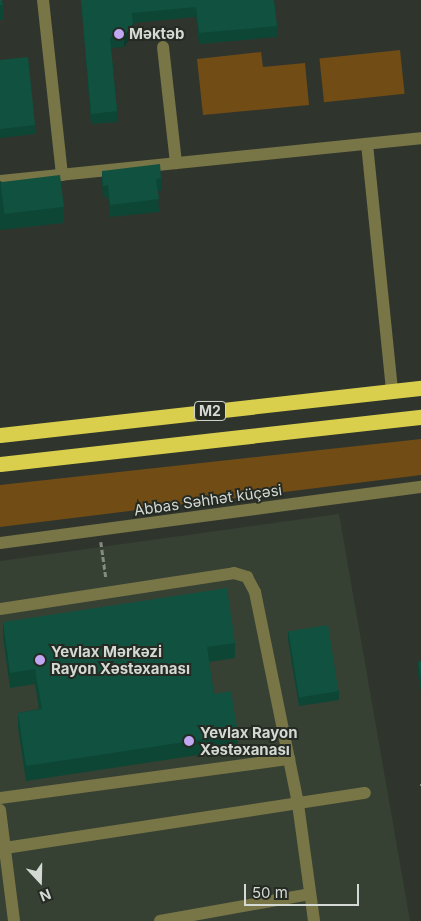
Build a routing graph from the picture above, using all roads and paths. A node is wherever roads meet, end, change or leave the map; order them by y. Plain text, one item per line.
1 (43, 0) edge
2 (164, 47) dead end
3 (421, 138) edge
4 (367, 144) junction
5 (176, 163) junction
6 (62, 175) junction
7 (0, 181) edge
8 (421, 388) edge
9 (392, 391) junction
10 (421, 417) edge
11 (0, 435) edge
12 (0, 464) edge
13 (421, 487) edge
14 (100, 531) junction
15 (0, 544) edge
16 (107, 594) junction
17 (0, 609) edge
18 (289, 759) junction
19 (365, 793) dead end
20 (0, 798) edge
21 (298, 804) junction
22 (0, 810) edge
23 (5, 848) junction
24 (310, 894) junction
25 (14, 921) edge
26 (160, 921) edge
27 (314, 921) edge

1 - 6 street
2 - 5 street
3 - 4 street
4 - 5 street
4 - 9 street
5 - 6 street
6 - 7 street
8 - 9 highway, M2
9 - 11 highway, M2
10 - 12 highway, M2
13 - 14 street, Abbas Səhhət küçəsi
14 - 15 street, Abbas Səhhət küçəsi
14 - 16 path
16 - 17 street
16 - 18 street
18 - 20 street
18 - 21 street
19 - 21 street
21 - 23 street
21 - 24 street
22 - 23 street
23 - 25 street
24 - 26 street
24 - 27 street

